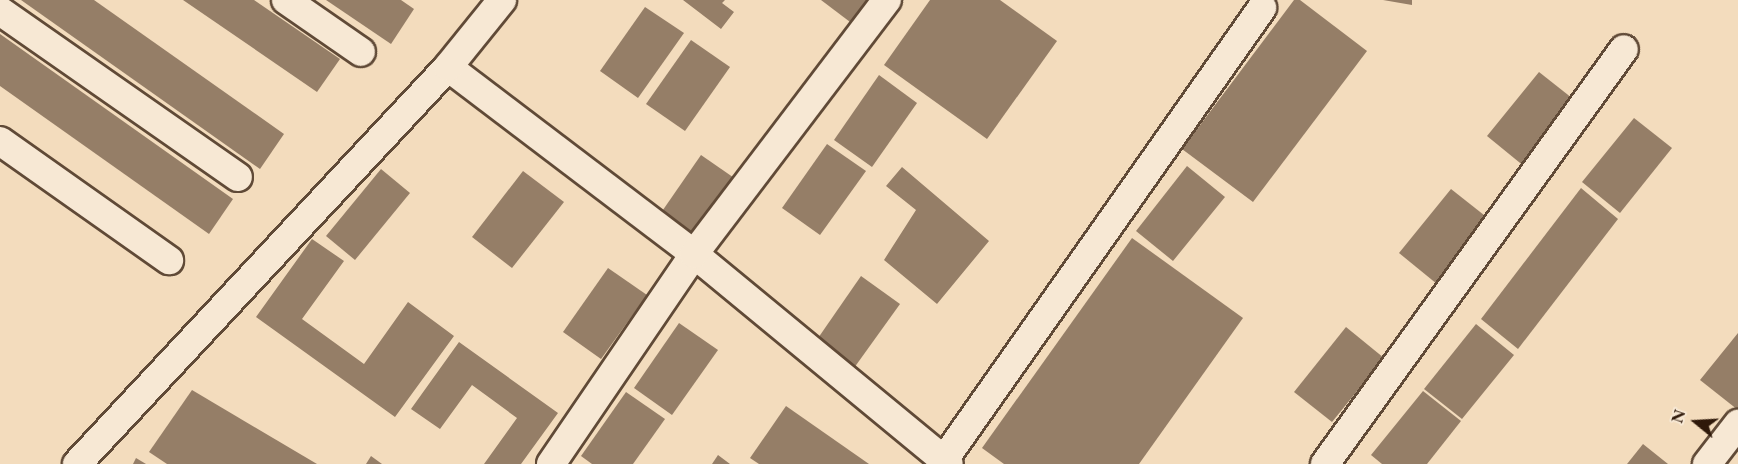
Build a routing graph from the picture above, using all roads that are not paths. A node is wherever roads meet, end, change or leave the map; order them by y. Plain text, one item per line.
1 (286, 0) edge
2 (502, 0) edge
3 (886, 0) edge
4 (1262, 8) dead end
5 (0, 11) edge
6 (1624, 49) dead end
7 (361, 52) dead end
8 (448, 68) junction
9 (0, 141) edge
10 (238, 177) dead end
11 (694, 254) junction
12 (169, 261) dead end
13 (1738, 424) edge
14 (945, 463) edge
15 (77, 464) edge
16 (551, 464) edge
17 (1325, 464) edge
18 (1707, 464) edge

1 - 7 lane
2 - 8 lane
3 - 11 lane
4 - 14 lane
5 - 10 lane
6 - 17 lane
8 - 11 lane
8 - 15 lane
9 - 12 lane
11 - 14 lane
11 - 16 lane
13 - 18 lane

